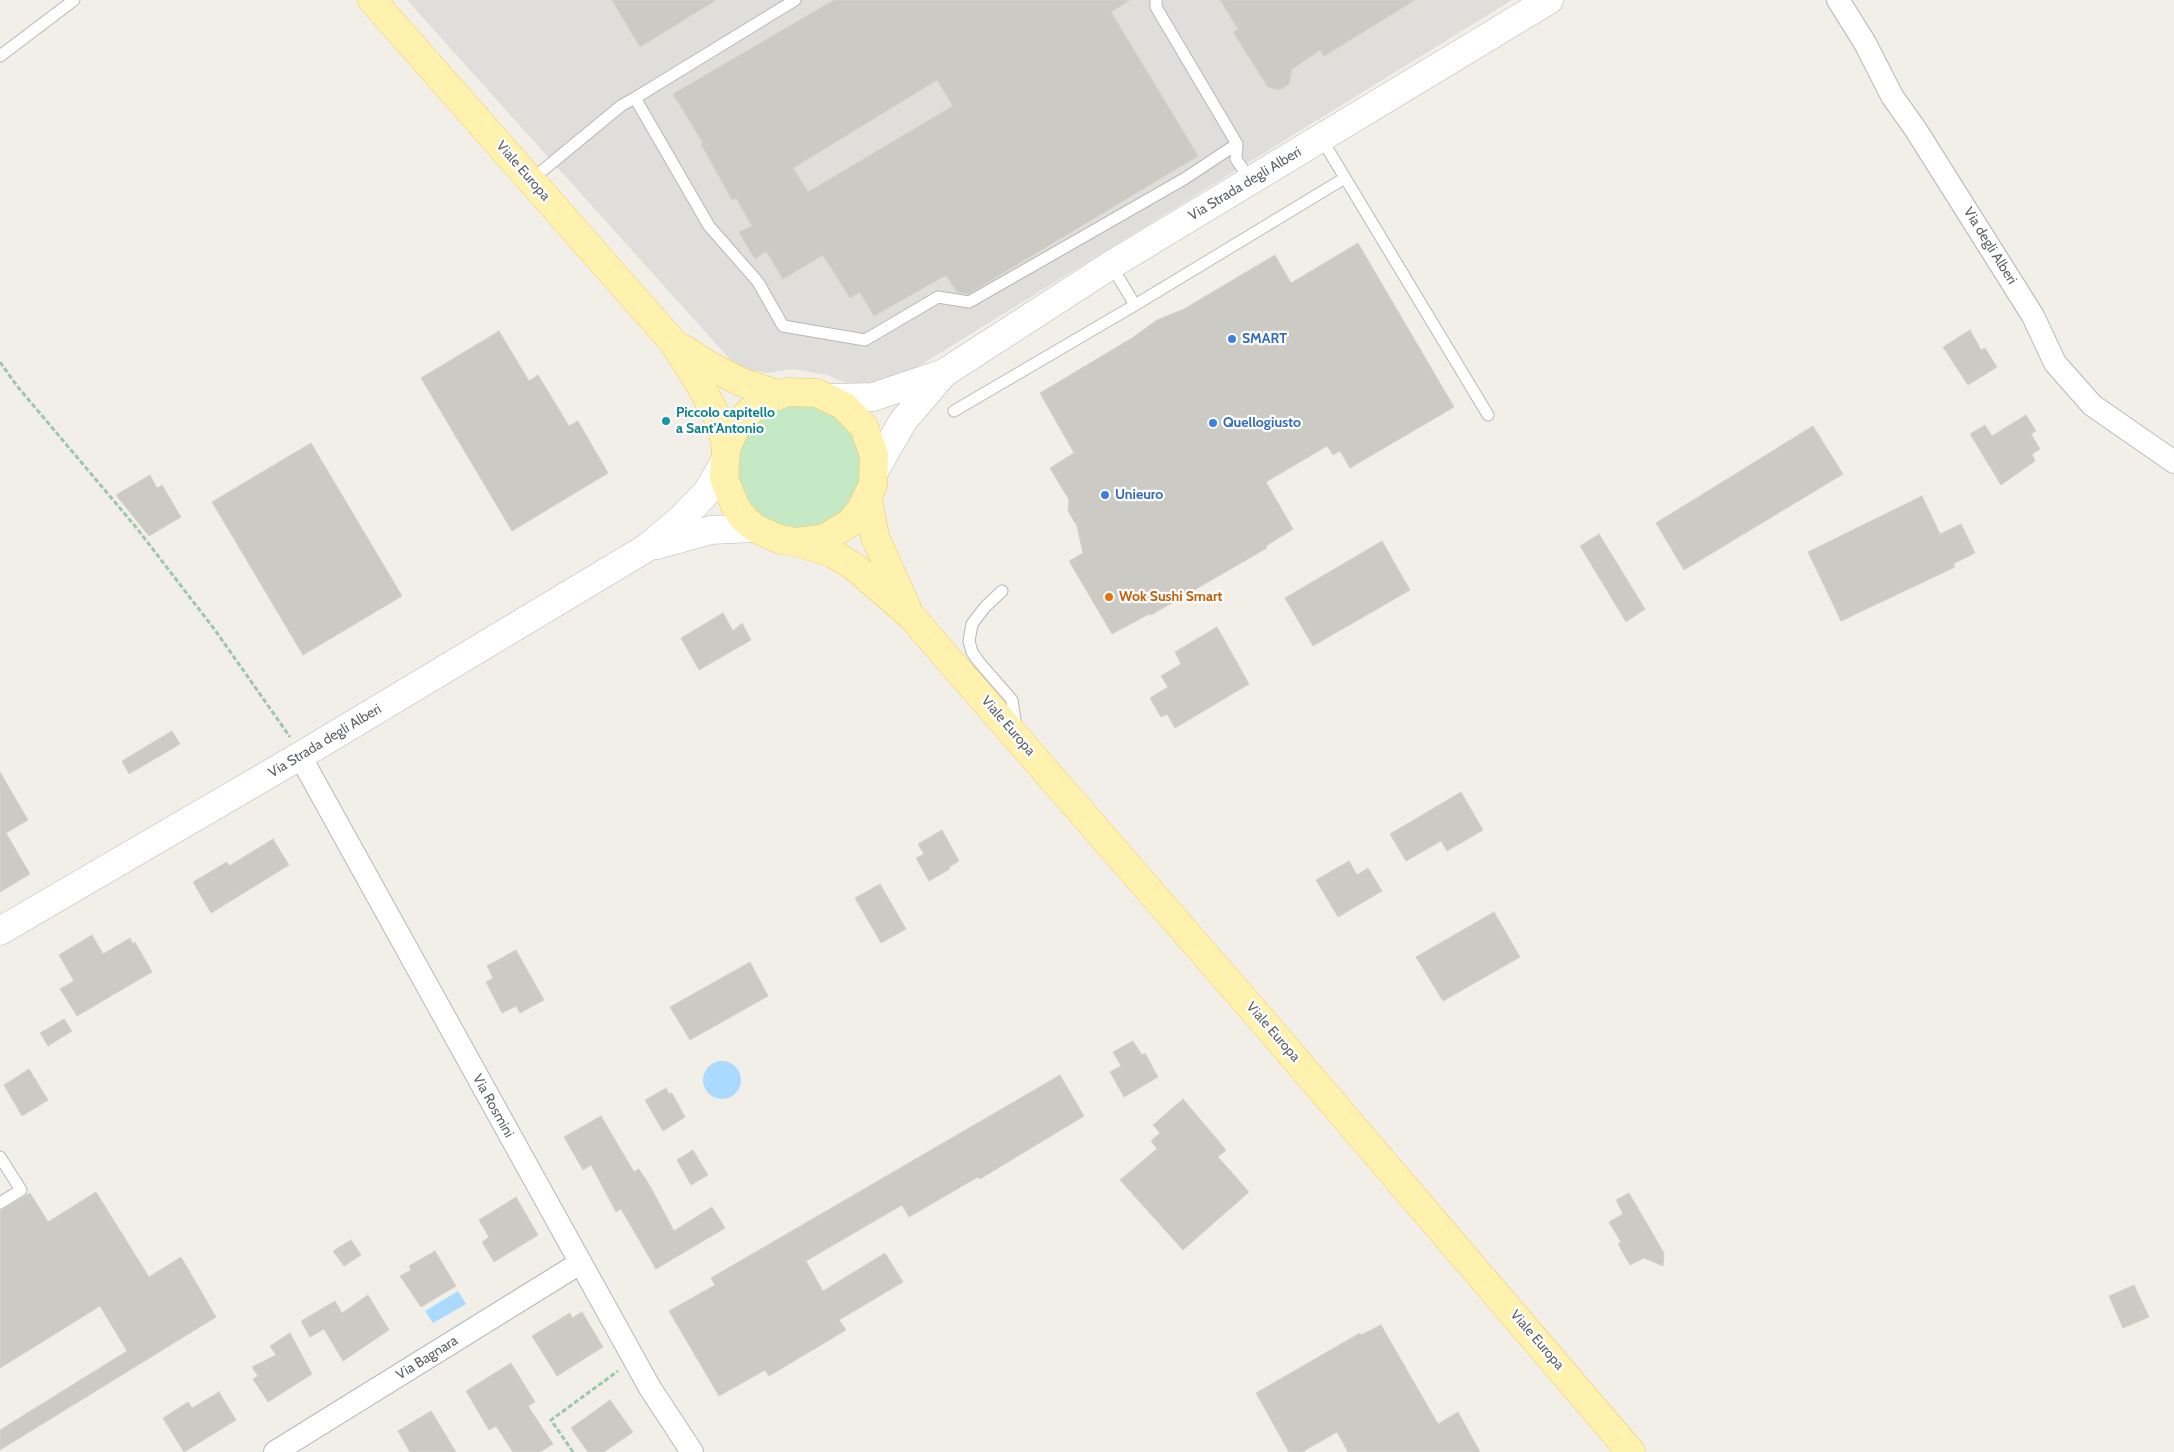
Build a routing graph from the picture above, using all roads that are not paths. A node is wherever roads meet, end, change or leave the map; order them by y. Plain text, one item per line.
1 (74, 0) edge
2 (372, 0) edge
3 (795, 0) edge
4 (1156, 0) edge
5 (1549, 0) edge
6 (1838, 0) edge
7 (0, 56) edge
8 (634, 98) junction
9 (1321, 138) junction
10 (1237, 144) junction
11 (1345, 178) junction
12 (531, 180) junction
13 (1250, 180) junction
14 (1111, 265) junction
15 (1135, 305) junction
16 (673, 342) junction
17 (944, 373) junction
18 (777, 394) junction
19 (831, 398) junction
20 (954, 411) dead end
21 (1488, 415) dead end
22 (725, 456) junction
23 (2174, 462) edge
24 (875, 470) junction
25 (868, 499) junction
26 (754, 528) junction
27 (796, 542) junction
28 (648, 547) junction
29 (911, 616) junction
30 (956, 668) junction
31 (1017, 737) junction
32 (300, 756) junction
33 (0, 931) edge
34 (0, 1156) edge
35 (0, 1203) edge
36 (580, 1263) junction
37 (275, 1452) edge
38 (692, 1452) edge
39 (1631, 1452) edge

1 - 7 lane
2 - 12 main road, Viale Europa
3 - 8 lane
4 - 10 lane
5 - 9 main road, Via Strada degli Alberi
6 - 23 street, Via degli Alberi
8 - 10 lane
8 - 12 lane
9 - 11 lane
9 - 13 main road, Via Strada degli Alberi
10 - 13 lane
11 - 15 lane
11 - 21 lane
12 - 16 main road, Viale Europa
13 - 14 main road, Via Strada degli Alberi
14 - 15 lane
14 - 17 main road, Via Strada degli Alberi
15 - 20 lane
16 - 18 main road, Viale Europa
16 - 22 main road, Viale Europa
17 - 19 main road, Via Strada degli Alberi
17 - 24 main road, Via Strada degli Alberi
18 - 19 main road, Viale Europa
18 - 22 main road, Viale Europa
19 - 24 main road, Viale Europa
22 - 26 main road, Viale Europa
22 - 28 main road, Via Strada degli Alberi
24 - 25 main road, Viale Europa
25 - 27 main road, Viale Europa
25 - 29 main road, Viale Europa
26 - 27 main road, Viale Europa
26 - 28 main road, Via Strada degli Alberi
27 - 29 main road, Viale Europa
28 - 32 main road, Via Strada degli Alberi
29 - 30 main road, Viale Europa
30 - 31 main road, Viale Europa
30 - 31 lane
31 - 39 main road, Viale Europa
32 - 33 main road, Via Strada degli Alberi
32 - 36 street, Via Rosmini
34 - 35 lane
36 - 37 street, Via Bagnara
36 - 38 street, Via Rosmini

